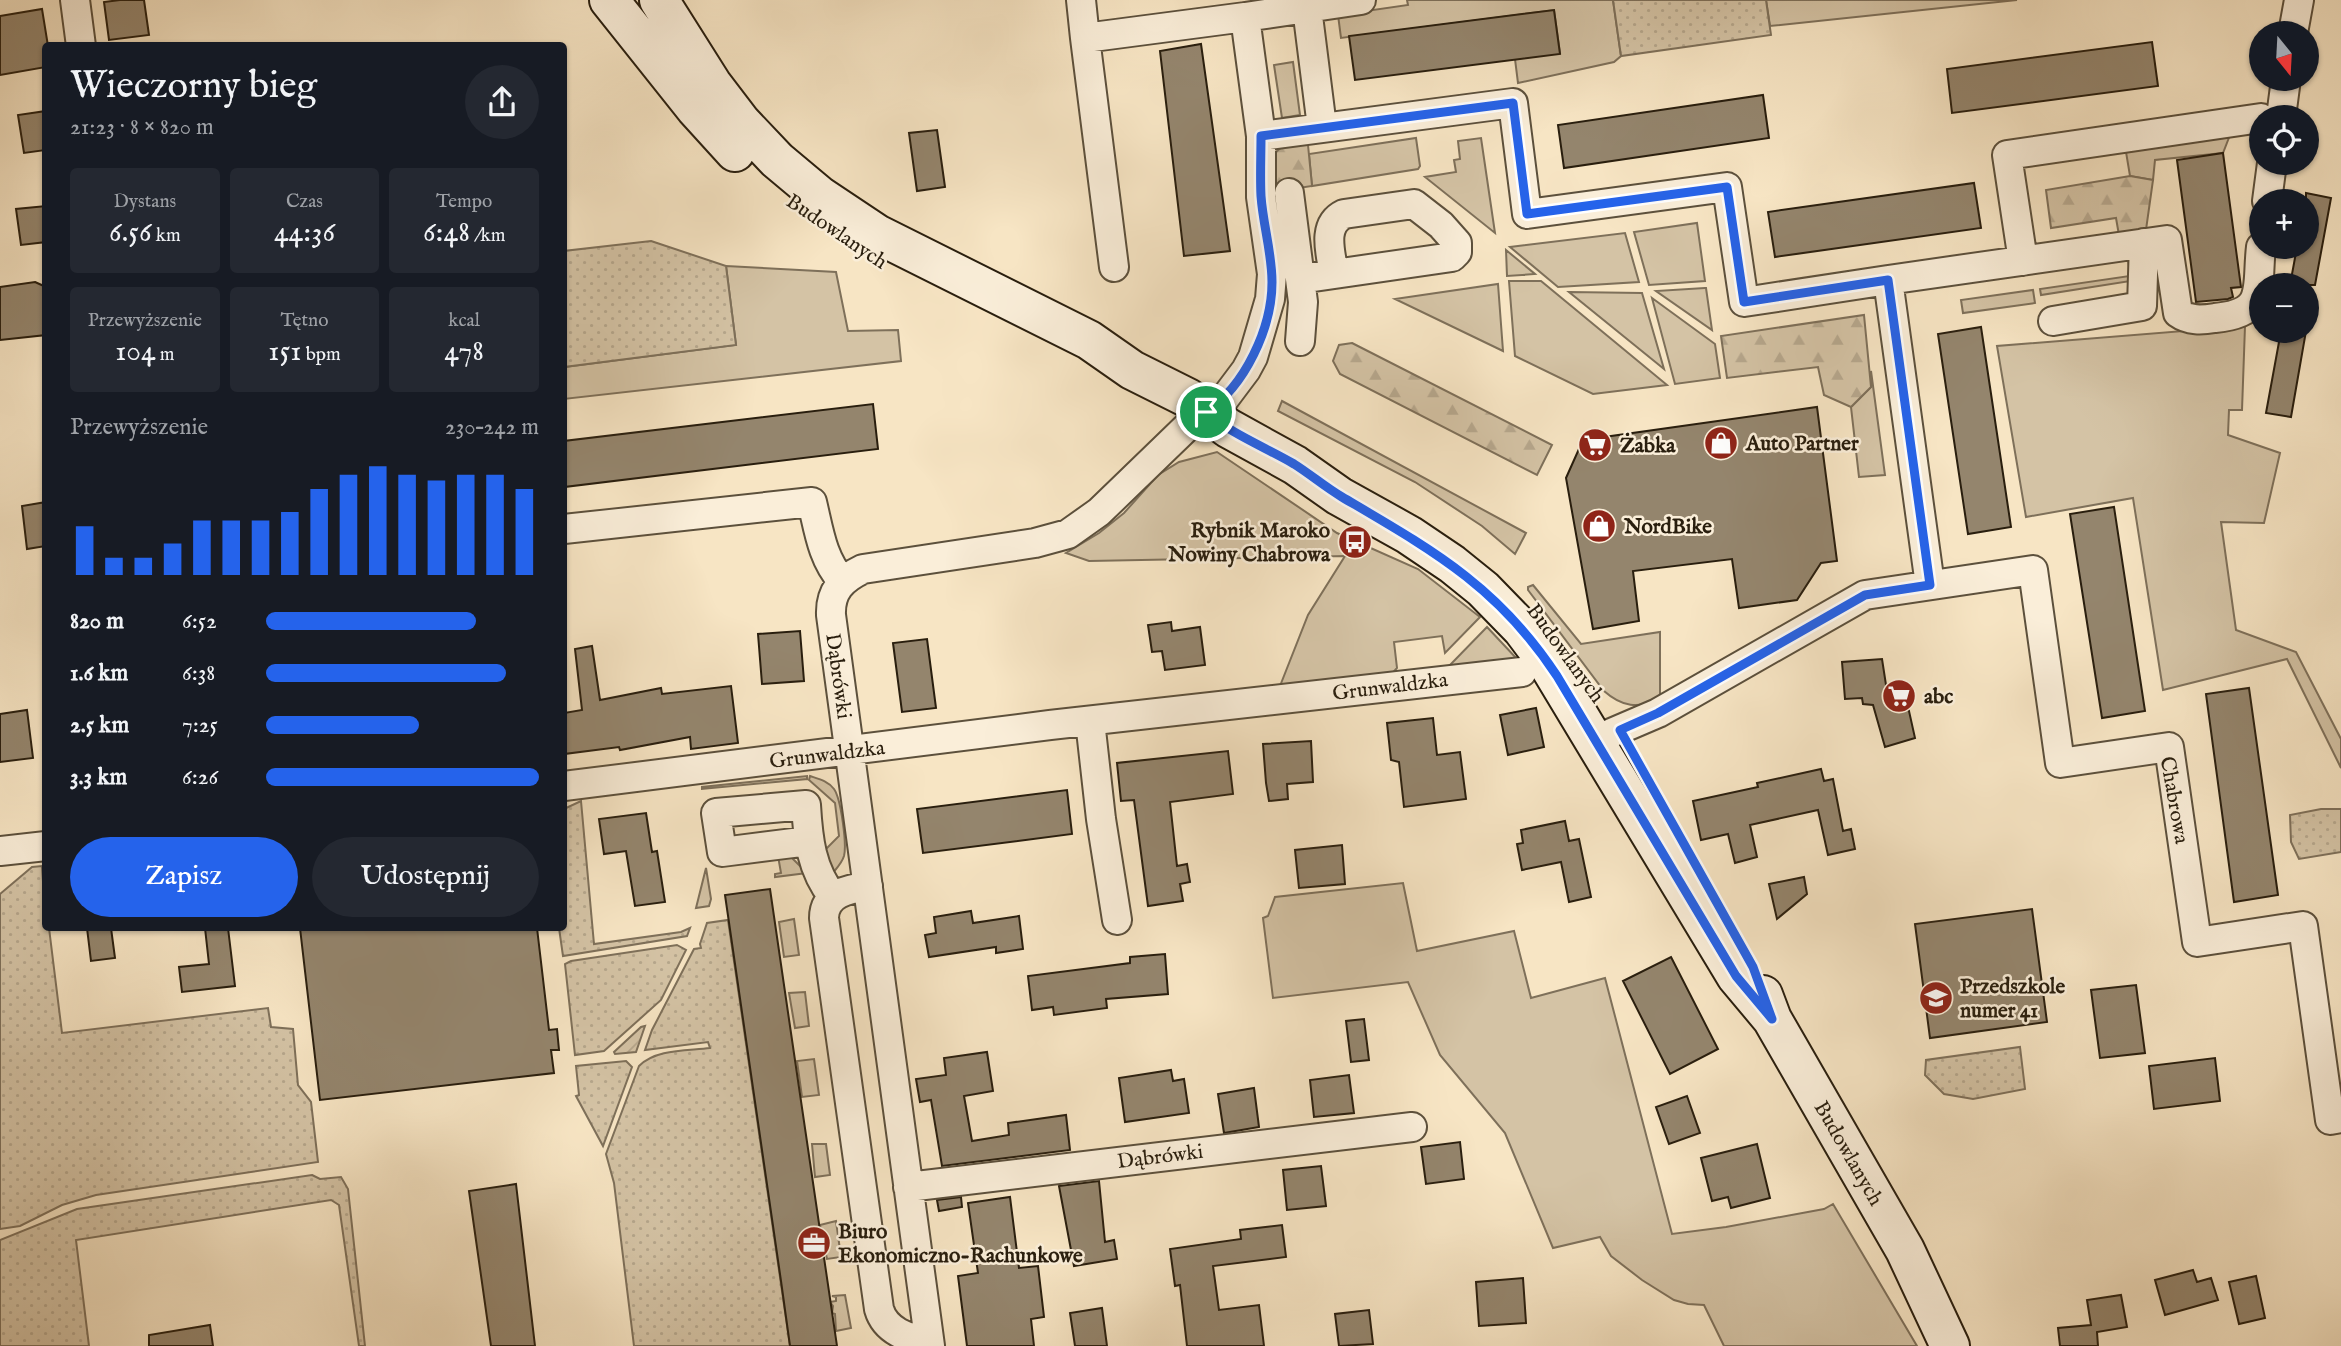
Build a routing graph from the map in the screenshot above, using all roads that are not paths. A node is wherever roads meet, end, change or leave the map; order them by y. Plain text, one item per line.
1 (75, 0) edge
2 (609, 0) edge
3 (659, 0) edge
4 (1081, 0) edge
5 (1361, 0) edge
6 (2299, 0) edge
7 (1307, 8) junction
8 (1245, 17) junction
9 (2295, 21) edge
10 (1085, 38) junction
11 (80, 42) edge
12 (2249, 120) edge
13 (1322, 127) junction
14 (1261, 136) junction
15 (1289, 193) dead end
16 (2144, 243) junction
17 (2260, 259) edge
18 (2024, 261) junction
19 (1114, 267) dead end
20 (1334, 274) dead end
21 (1300, 279) junction
22 (1888, 280) junction
23 (2053, 321) dead end
24 (1300, 341) dead end
25 (1132, 370) junction
26 (1206, 412) junction
27 (567, 529) edge
28 (842, 581) junction
29 (1930, 585) junction
30 (1522, 672) dead end
31 (1090, 721) junction
32 (1607, 735) junction
33 (850, 752) junction
34 (567, 786) edge
35 (809, 841) dead end
36 (42, 846) edge
37 (0, 851) edge
38 (868, 886) junction
39 (833, 897) junction
40 (1117, 920) dead end
41 (2341, 1118) edge
42 (1412, 1128) dead end
43 (908, 1186) junction
44 (1905, 1250) junction
45 (929, 1343) edge
46 (1950, 1346) edge
47 (1972, 1346) edge

1 - 11 street
2 - 25 main road, Budowlanych
3 - 25 main road, Budowlanych
4 - 10 street
5 - 7 street
6 - 9 street
7 - 8 street
7 - 13 street
8 - 10 street
8 - 14 street
10 - 19 street
12 - 18 street
13 - 14 street
13 - 22 street
14 - 26 street
15 - 21 street
16 - 17 street
16 - 18 street
16 - 23 street
18 - 22 street
20 - 21 street
21 - 24 street
22 - 29 street
25 - 26 main road, Budowlanych
26 - 28 street
26 - 32 main road, Budowlanych
27 - 28 street
28 - 33 street, Dąbrówki
29 - 32 street, Chabrowa
29 - 41 street, Chabrowa
30 - 31 street, Grunwaldzka
31 - 33 street, Grunwaldzka
31 - 40 street
32 - 44 main road, Budowlanych
33 - 34 street, Grunwaldzka
33 - 38 street, Dąbrówki
35 - 39 street
36 - 37 street
38 - 39 street
38 - 43 street, Dąbrówki
39 - 45 street
42 - 43 street, Dąbrówki
43 - 45 street, Dąbrówki
44 - 46 main road, Budowlanych
44 - 47 main road, Budowlanych

